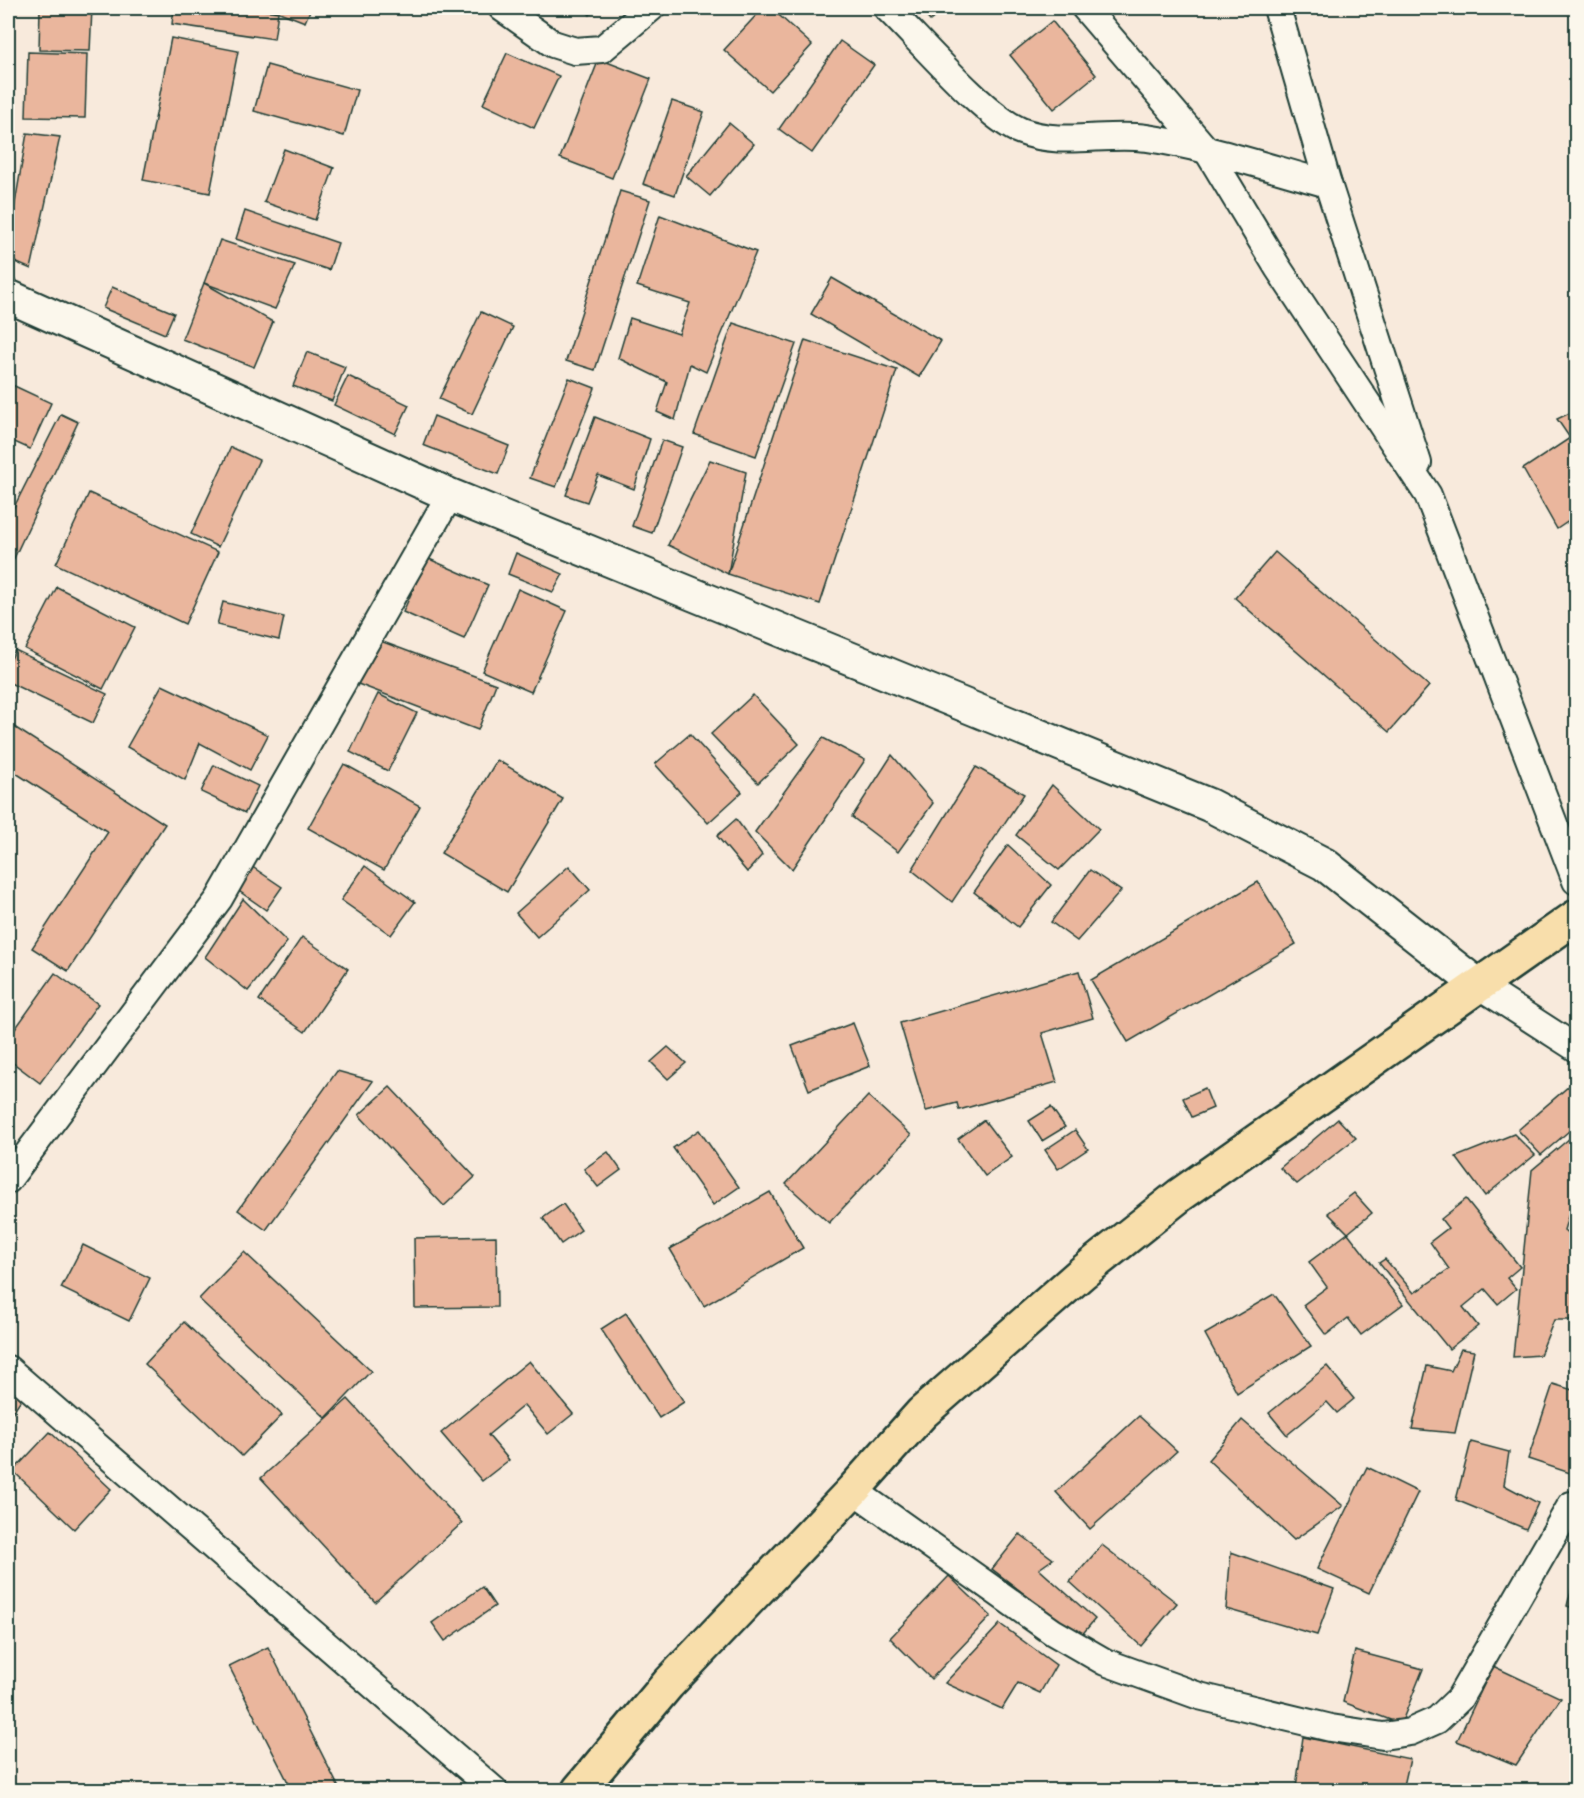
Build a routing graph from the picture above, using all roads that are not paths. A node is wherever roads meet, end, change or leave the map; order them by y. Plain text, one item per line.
1 (502, 8) edge
2 (651, 8) edge
3 (887, 8) edge
4 (1085, 8) edge
5 (1277, 8) edge
6 (1208, 152) junction
7 (1328, 184) junction
8 (8, 296) edge
9 (450, 495) junction
10 (1428, 495) junction
11 (1576, 881) edge
12 (1576, 917) edge
13 (1478, 985) junction
14 (1576, 1048) edge
15 (8, 1178) edge
16 (8, 1369) edge
17 (853, 1490) junction
18 (1571, 1505) dead end
19 (494, 1791) edge
20 (579, 1791) edge

1 - 2 street
3 - 6 street
4 - 6 street
5 - 7 street
6 - 7 street
6 - 10 street
7 - 10 street
8 - 9 street
9 - 13 street
9 - 15 street
10 - 11 street
12 - 13 highway
13 - 14 street
13 - 17 highway
16 - 19 street
17 - 18 street
17 - 20 highway

